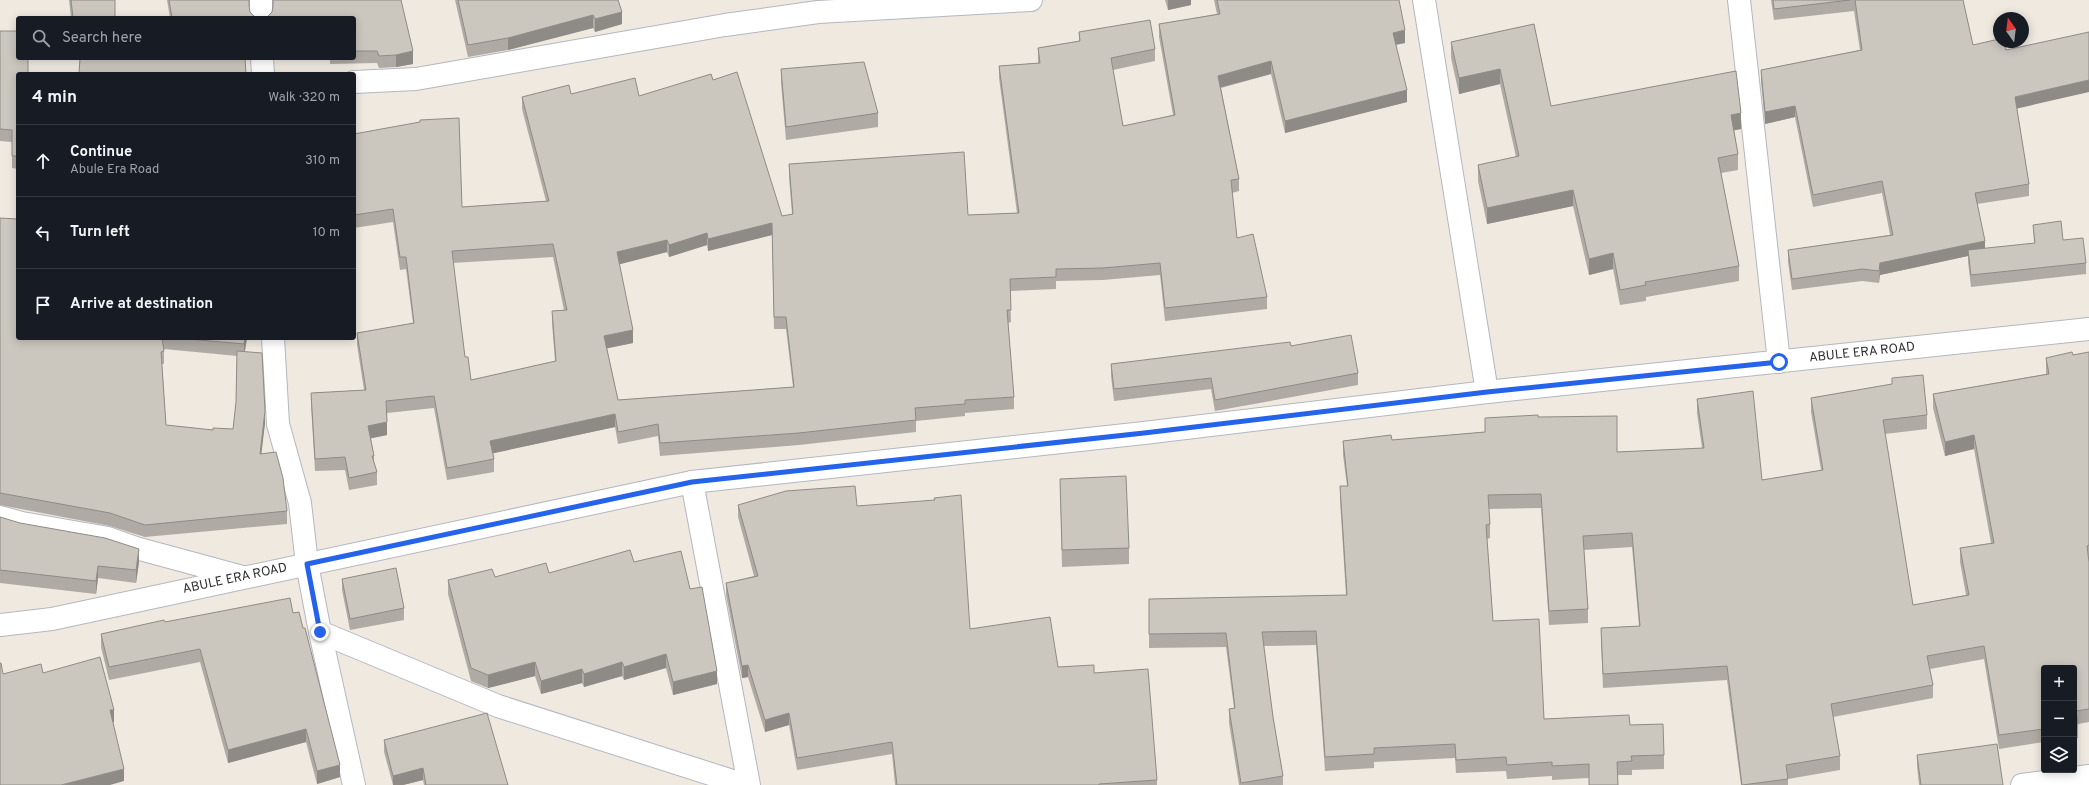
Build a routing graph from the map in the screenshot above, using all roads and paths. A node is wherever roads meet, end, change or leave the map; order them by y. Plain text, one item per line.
1 (261, 0) edge
2 (1031, 0) edge
3 (1424, 0) edge
4 (1739, 0) edge
5 (261, 16) edge
6 (262, 60) edge
7 (263, 72) edge
8 (356, 82) edge
9 (2089, 329) edge
10 (273, 340) edge
11 (1779, 362) junction
12 (1487, 392) junction
13 (692, 482) junction
14 (0, 517) edge
15 (307, 564) junction
16 (243, 578) junction
17 (0, 625) edge
18 (320, 632) junction
19 (2089, 776) edge
20 (354, 785) edge
21 (745, 785) edge
22 (749, 785) edge
23 (2022, 785) edge

1 - 5 street
2 - 8 street
3 - 12 street
4 - 11 street
6 - 7 street
9 - 11 street, ABULE ERA ROAD
10 - 15 street
11 - 12 street, ABULE ERA ROAD
12 - 13 street, ABULE ERA ROAD
13 - 15 street, ABULE ERA ROAD
13 - 22 street
14 - 16 street
15 - 16 street, ABULE ERA ROAD
15 - 18 street
16 - 17 street, ABULE ERA ROAD
18 - 20 street
18 - 21 street
19 - 23 street

